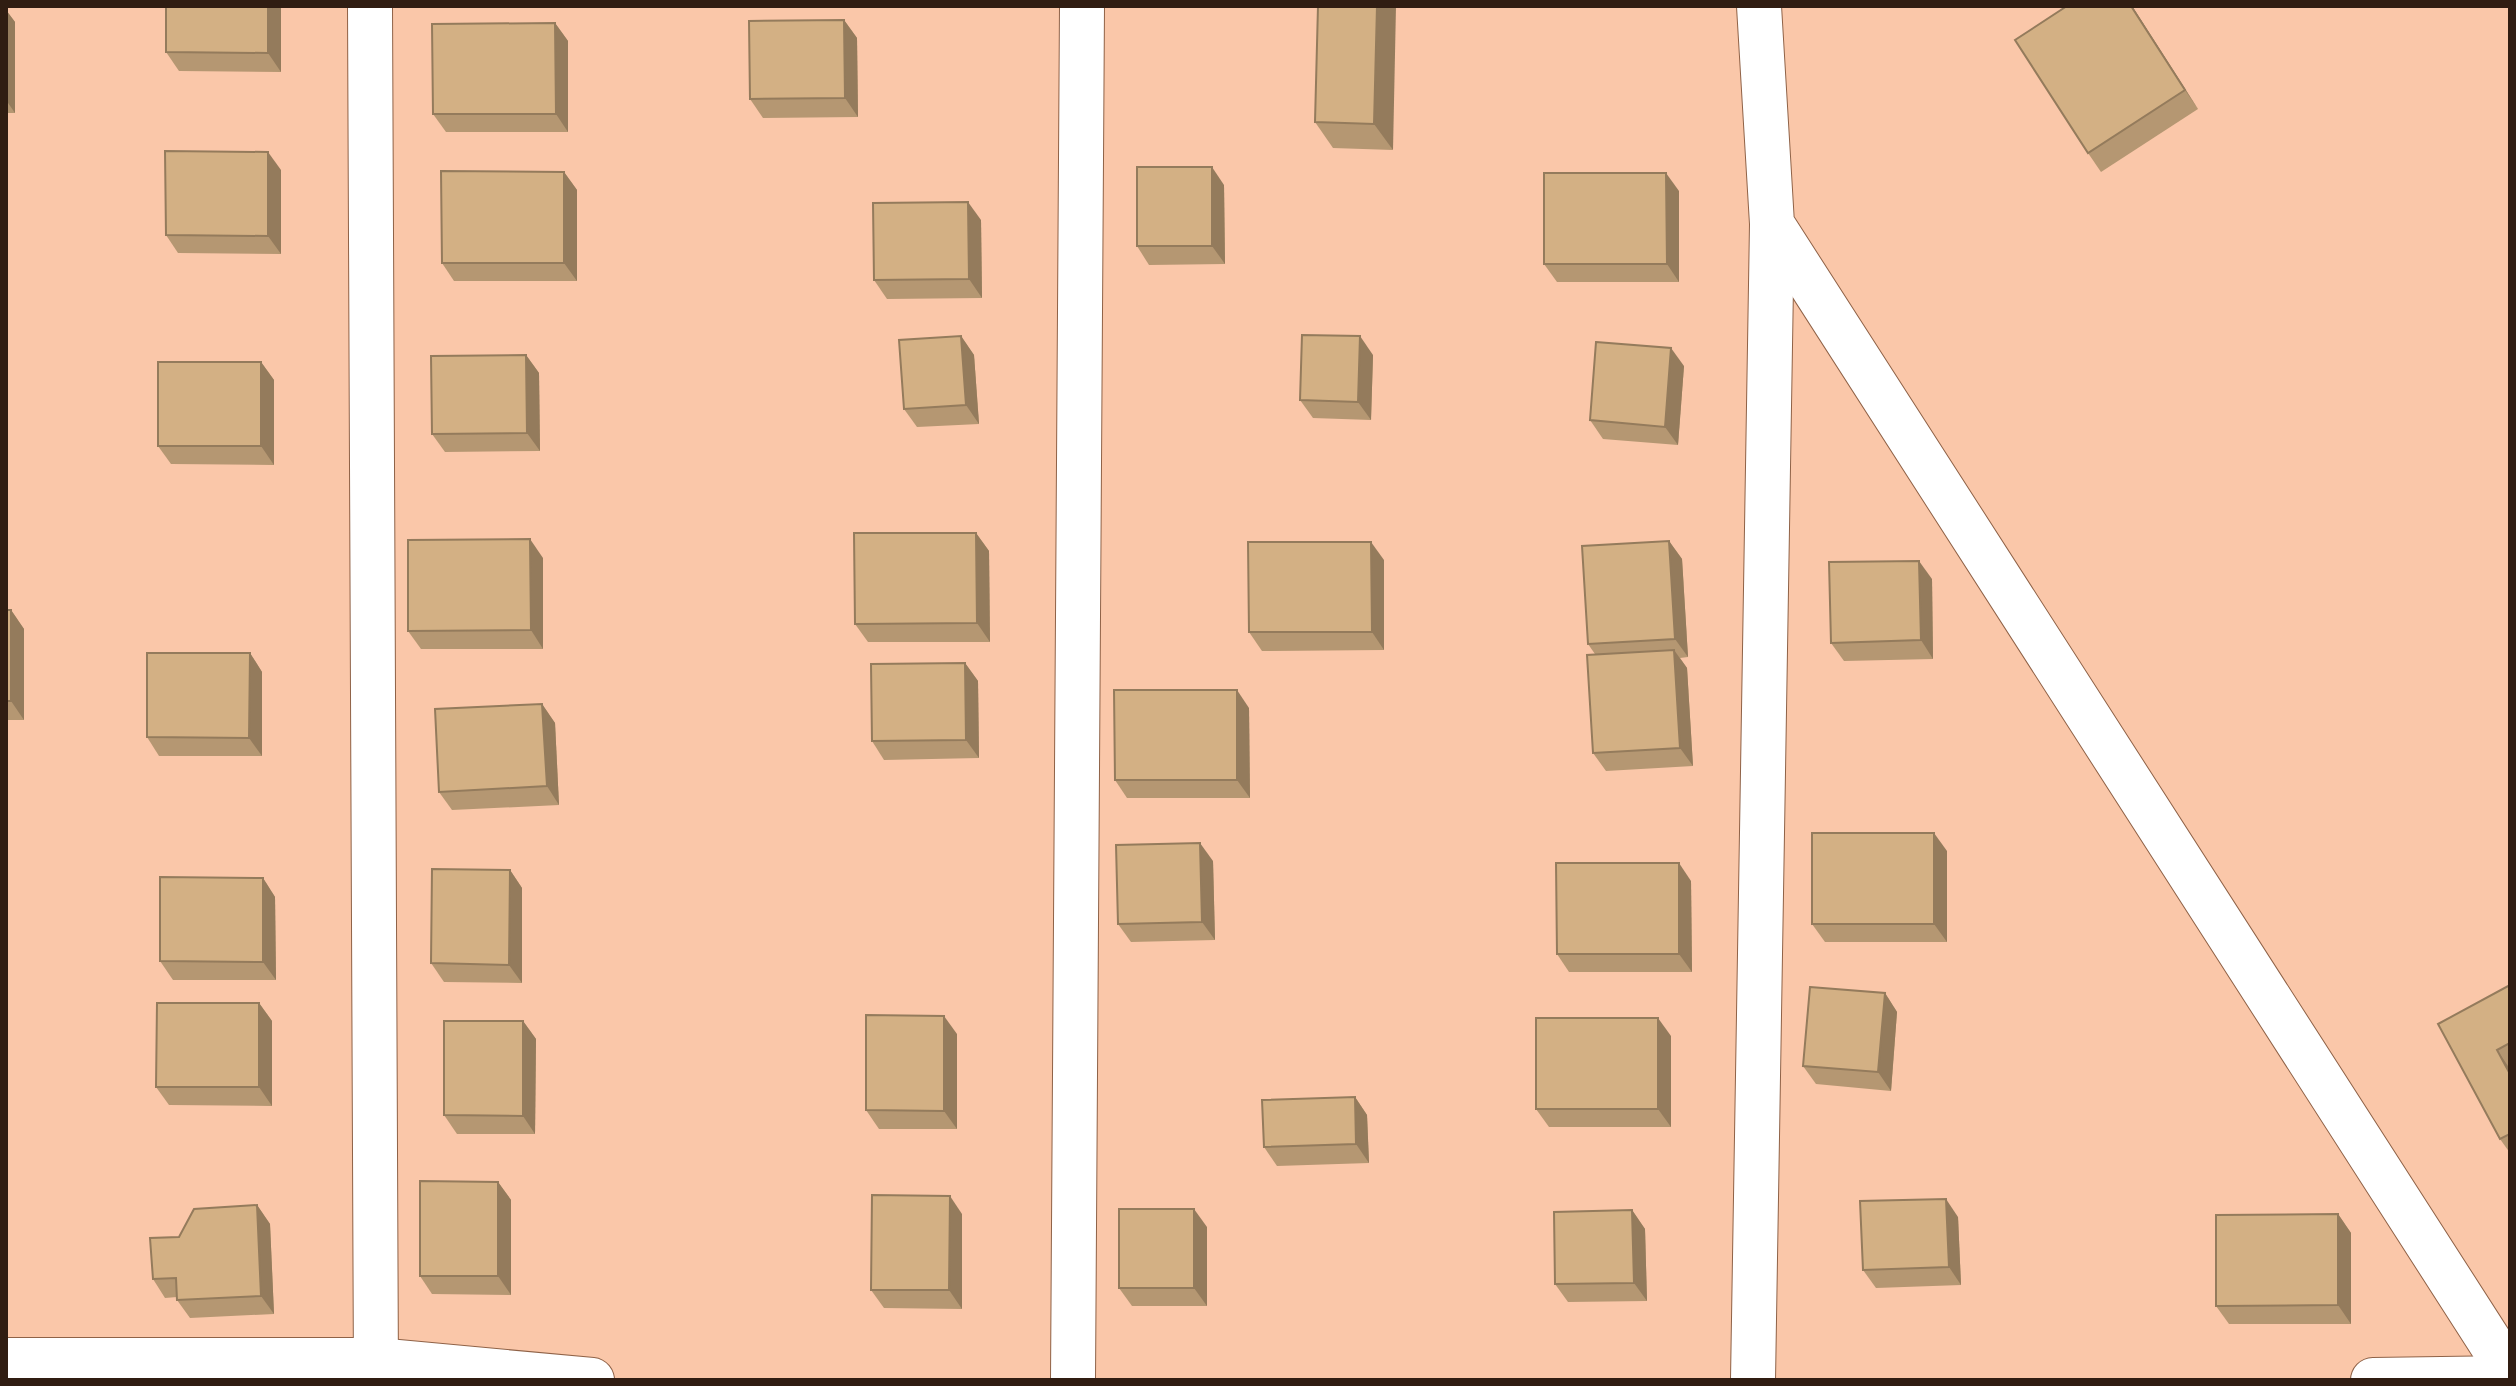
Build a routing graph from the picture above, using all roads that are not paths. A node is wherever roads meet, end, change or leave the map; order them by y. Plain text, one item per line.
1 (370, 6) edge
2 (1082, 6) edge
3 (1759, 6) edge
4 (1772, 224) junction
5 (6, 1360) edge
6 (376, 1370) edge
7 (2510, 1376) edge
8 (592, 1380) edge
9 (1073, 1380) edge
10 (1753, 1380) edge
11 (2373, 1380) edge

1 - 6 street
2 - 9 street
3 - 4 street
4 - 7 street
4 - 10 street
5 - 6 street
6 - 8 street
7 - 11 street

